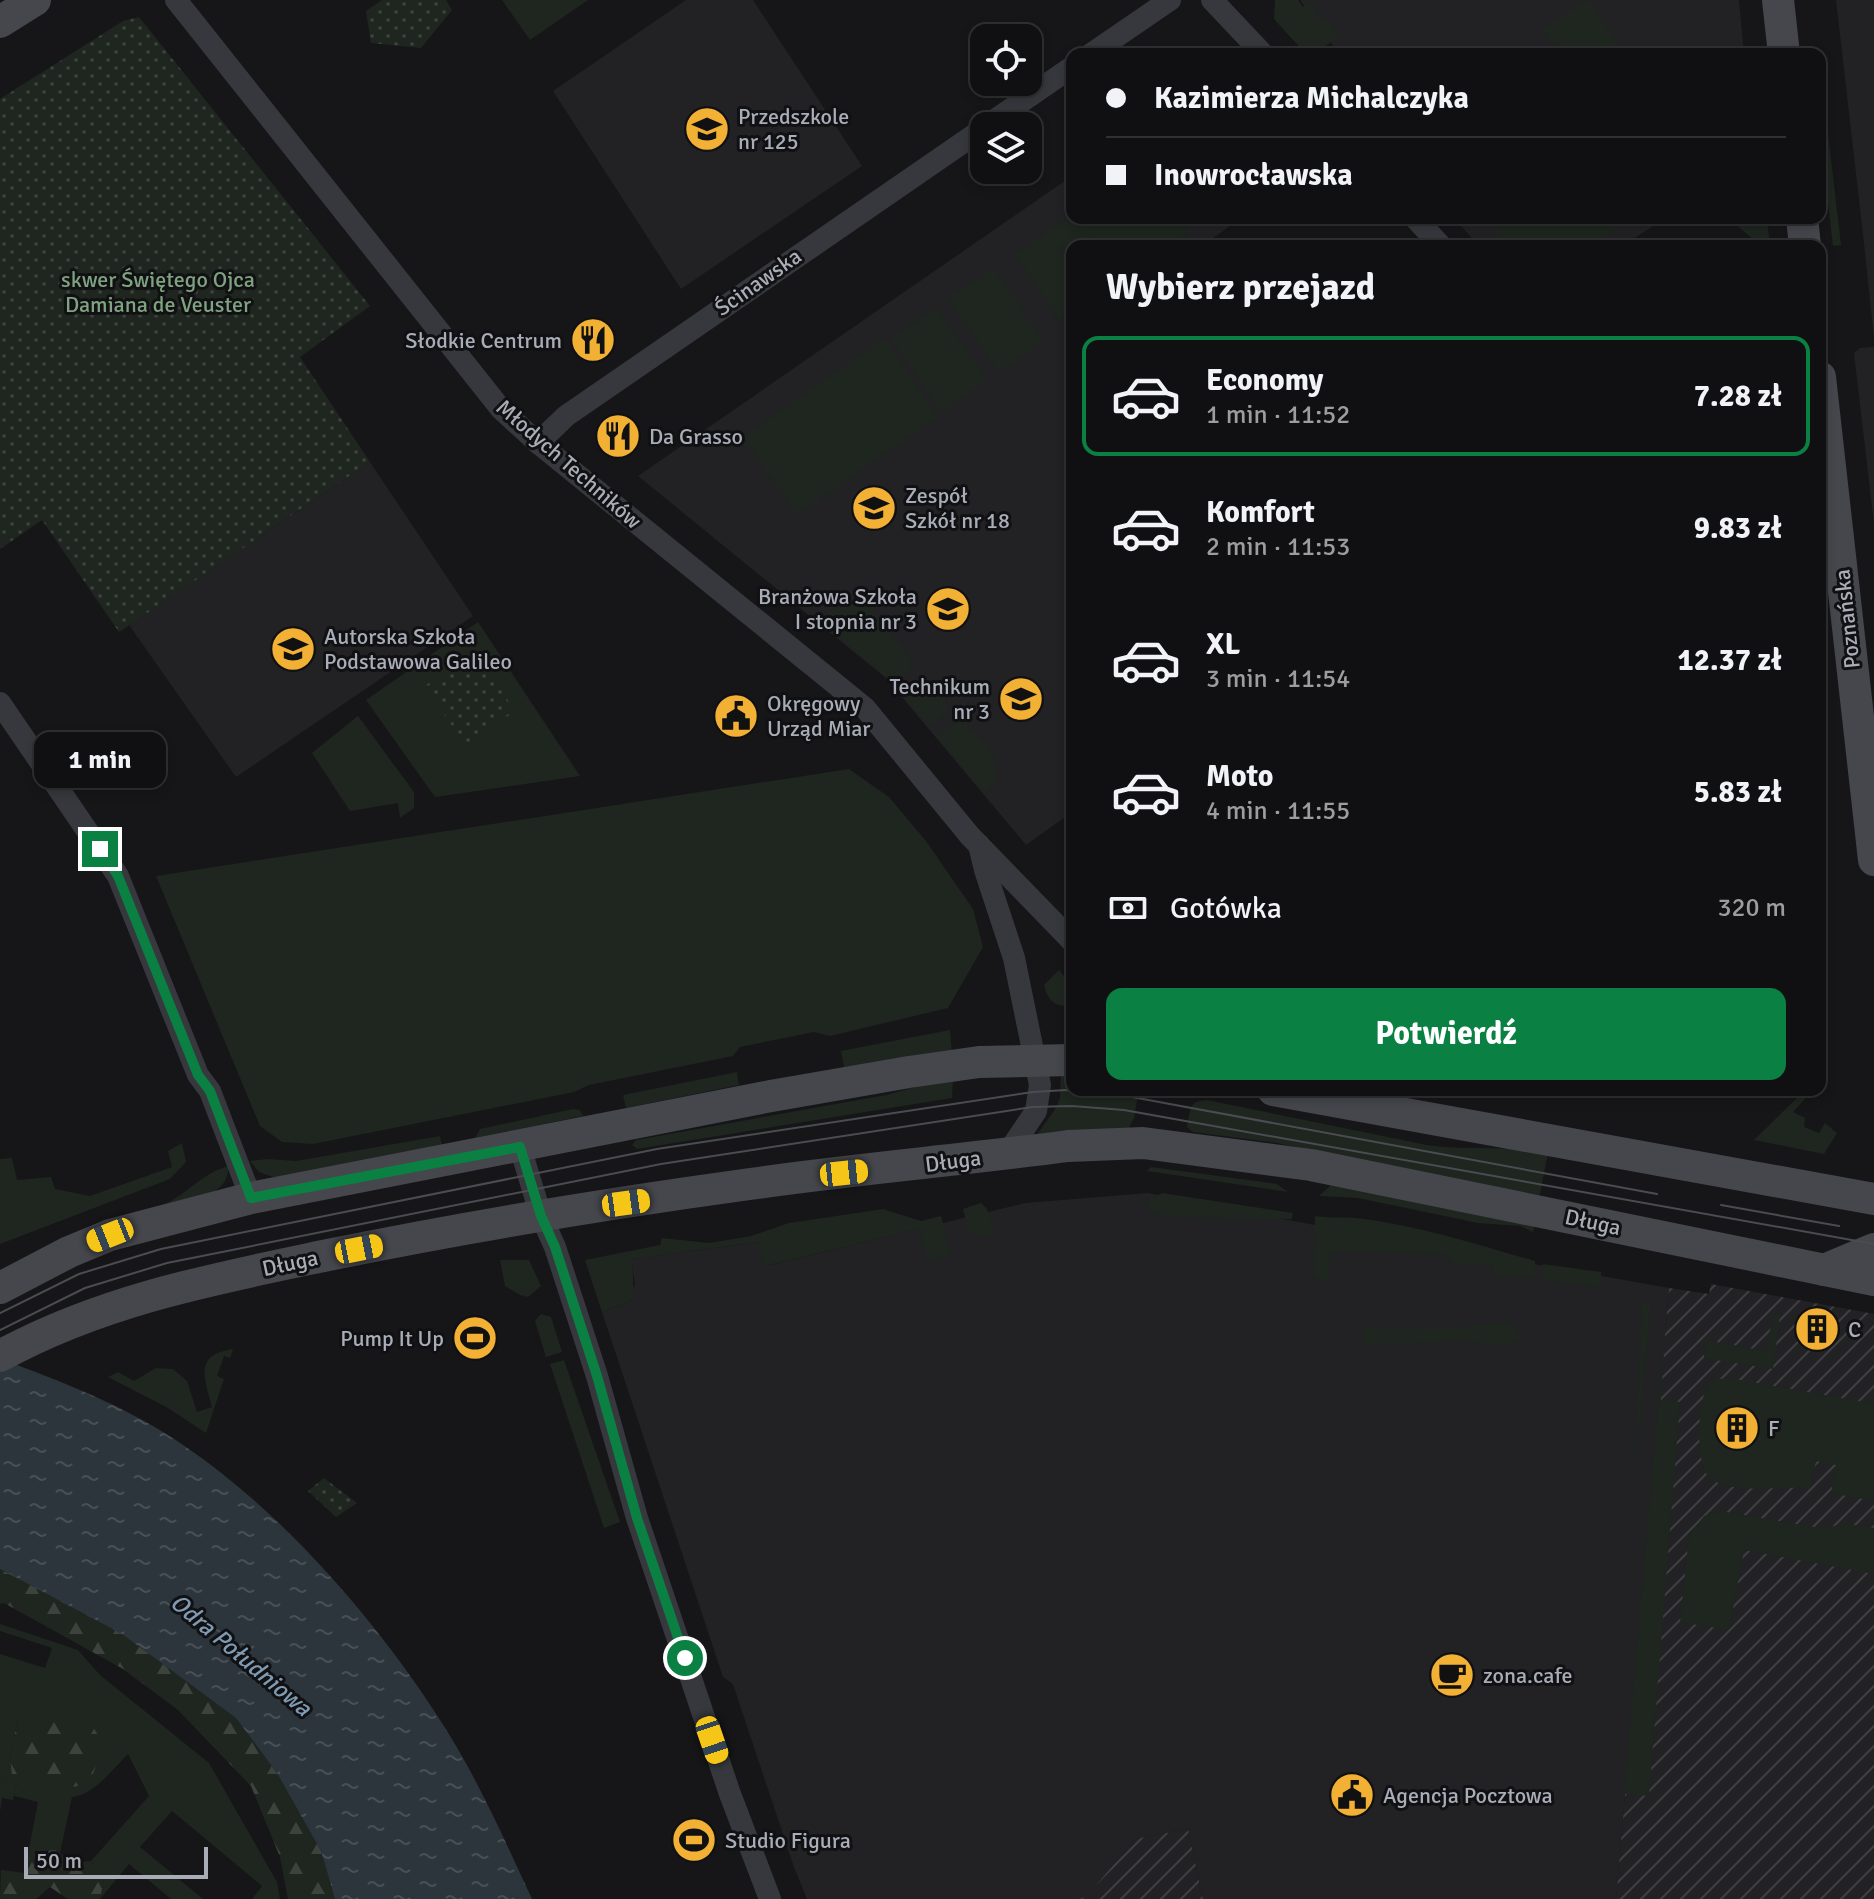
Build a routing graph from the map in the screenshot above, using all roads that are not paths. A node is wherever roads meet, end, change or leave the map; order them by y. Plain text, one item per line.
1 (35, 0) edge
2 (176, 0) edge
3 (1170, 0) edge
4 (1212, 0) edge
5 (1778, 0) edge
6 (0, 22) edge
7 (1100, 48) edge
8 (1257, 48) edge
9 (1783, 48) edge
10 (1066, 71) edge
11 (1007, 112) edge
12 (970, 137) edge
13 (1421, 224) edge
14 (1435, 240) edge
15 (538, 443) junction
16 (1826, 489) edge
17 (1829, 545) edge
18 (0, 703) edge
19 (979, 844) junction
20 (1874, 860) edge
21 (1066, 935) edge
22 (1035, 1060) junction
23 (1066, 1060) edge
24 (1306, 1096) edge
25 (520, 1147) junction
26 (1007, 1154) junction
27 (251, 1198) junction
28 (1874, 1199) edge
29 (541, 1216) junction
30 (1874, 1249) edge
31 (1824, 1270) junction
32 (1874, 1280) edge
33 (0, 1288) edge
34 (0, 1356) edge
35 (770, 1899) edge

1 - 6 street
2 - 15 street, Młodych Techników
3 - 7 street
4 - 8 street
5 - 9 street
10 - 11 street, Ścinawska
12 - 15 street, Ścinawska
13 - 14 street
15 - 19 street, Młodych Techników
16 - 17 street, Poznańska
17 - 20 street, Poznańska
18 - 27 street
19 - 21 street, Młodych Techników
19 - 22 street, Młodych Techników
22 - 23 street
22 - 25 street
22 - 26 street, Młodych Techników
24 - 28 street
25 - 27 street
25 - 29 street
26 - 29 street, Długa
26 - 31 street, Długa
27 - 33 street
29 - 34 street, Długa
29 - 35 street
30 - 31 street
31 - 32 street, Długa

